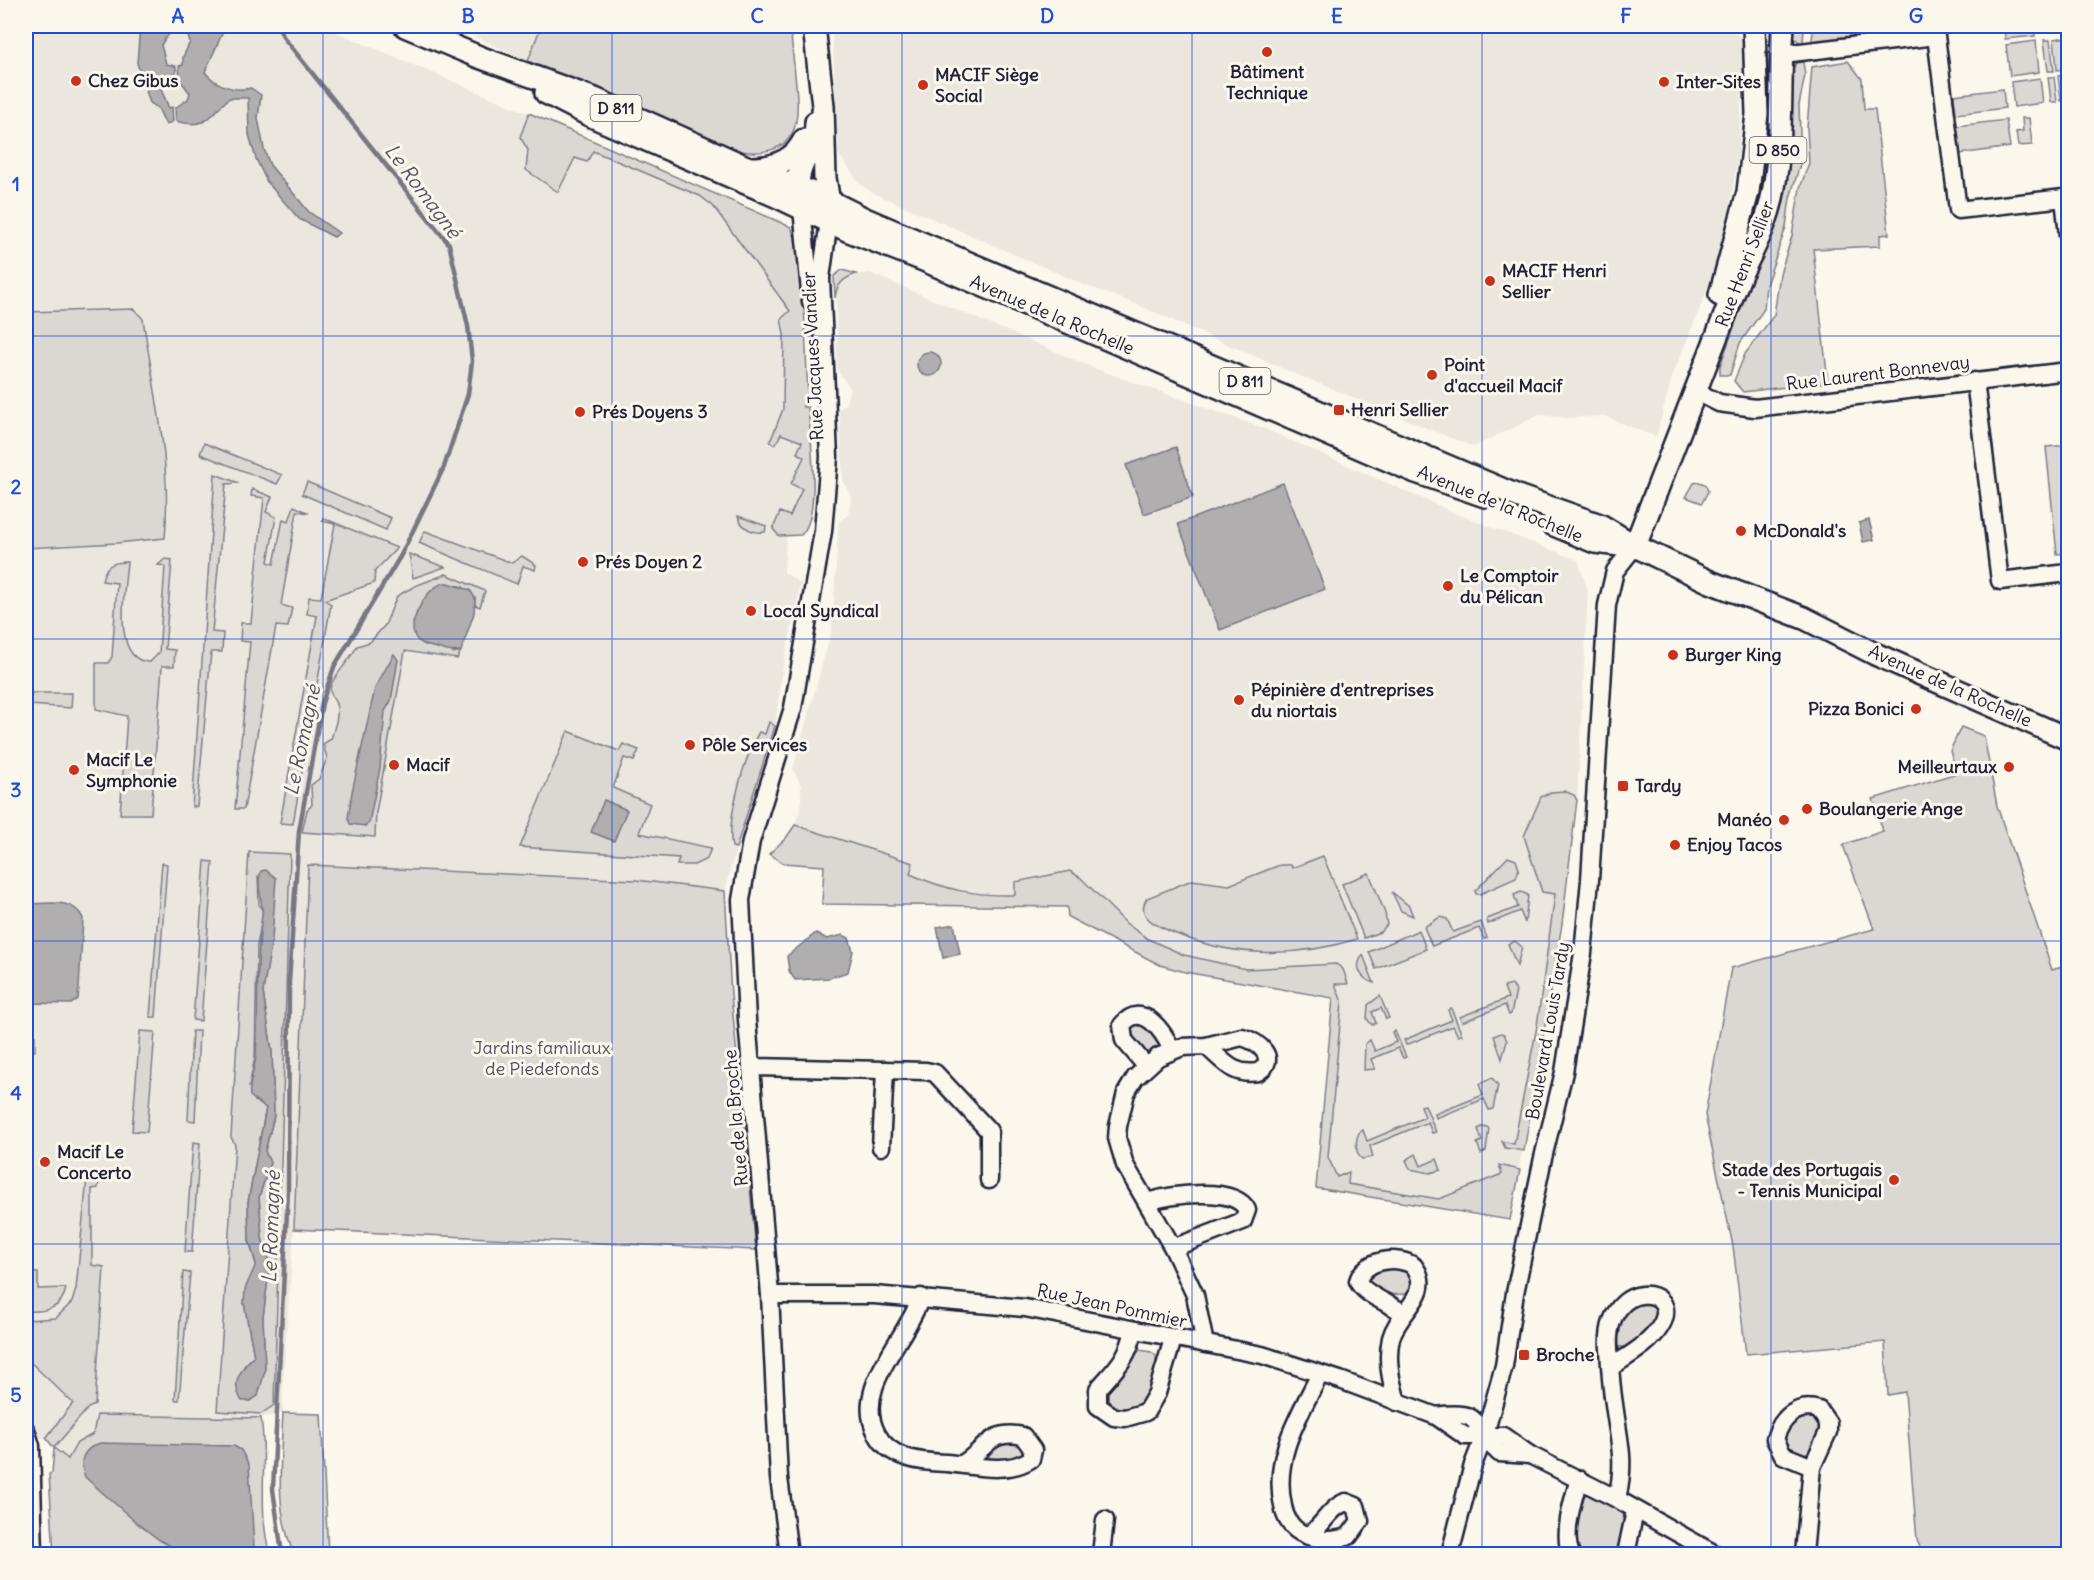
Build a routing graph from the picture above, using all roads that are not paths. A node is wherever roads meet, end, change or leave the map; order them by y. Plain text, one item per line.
1 (405, 26) edge
2 (812, 26) edge
3 (1754, 26) edge
4 (1783, 26) edge
5 (1783, 54) junction
6 (479, 57) junction
7 (812, 62) junction
8 (748, 168) junction
9 (798, 186) junction
10 (802, 208) junction
11 (829, 211) junction
12 (2068, 235) edge
13 (2068, 371) edge
14 (1975, 381) junction
15 (1695, 391) junction
16 (826, 504) junction
17 (1635, 546) junction
18 (2068, 573) edge
19 (798, 686) joint
20 (2068, 739) edge
21 (1206, 1046) dead end
22 (1172, 1050) junction
23 (1146, 1066) junction
24 (751, 1067) junction
25 (885, 1071) junction
26 (881, 1147) dead end
27 (989, 1180) dead end
28 (1147, 1202) junction
29 (1173, 1248) junction
30 (770, 1295) junction
31 (921, 1297) junction
32 (1404, 1314) dead end
33 (1134, 1331) junction
34 (1173, 1339) junction
35 (1205, 1344) junction
36 (1610, 1368) dead end
37 (1320, 1374) junction
38 (1397, 1402) junction
39 (26, 1430) edge
40 (1485, 1434) junction
41 (962, 1464) dead end
42 (1812, 1467) dead end
43 (1579, 1479) junction
44 (1617, 1499) junction
45 (1635, 1511) junction
46 (1105, 1520) dead end
47 (1308, 1536) dead end
48 (34, 1554) edge
49 (789, 1554) edge
50 (1101, 1554) edge
51 (1450, 1554) edge
52 (1571, 1554) edge
53 (1626, 1554) edge
54 (1715, 1554) edge
55 (1804, 1554) edge

1 - 6 main road, Avenue de la Rochelle / D 811
2 - 7 main road, Rue Jacques Vandier
2 - 11 main road, Rue Jacques Vandier
3 - 15 main road, Rue Henri Sellier / D 850
4 - 5 main road, Rue Henri Sellier / D 850
5 - 12 street
5 - 15 main road, Rue Henri Sellier / D 850
6 - 8 main road, Avenue de la Rochelle / D 811
6 - 10 main road, Avenue de la Rochelle / D 811
7 - 8 main road
7 - 9 main road, Rue Jacques Vandier
8 - 9 main road, Avenue de la Rochelle / D 811
9 - 10 main road
9 - 11 main road, Avenue de la Rochelle / D 811
10 - 11 main road, Avenue de la Rochelle / D 811
10 - 16 street, Rue Jacques Vandier
11 - 16 street, Rue Jacques Vandier
11 - 17 main road, Avenue de la Rochelle / D 811
13 - 14 street, Rue Laurent Bonnevay
14 - 15 street, Rue Laurent Bonnevay
14 - 18 street
15 - 17 main road, Rue Henri Sellier / D 850
16 - 19 street, Rue Jacques Vandier
17 - 20 main road, Avenue de la Rochelle / D 811
17 - 40 street, Boulevard Louis Tardy / D 850
19 - 24 street, Rue de la Broche
21 - 22 street
22 - 23 street
22 - 23 street
23 - 28 street
24 - 25 street
24 - 30 street, Rue de la Broche
25 - 26 street
25 - 27 street
28 - 29 street
28 - 29 street
29 - 35 street
30 - 31 street, Rue Jean Pommier
30 - 49 street, Rue de la Broche
31 - 33 street, Rue Jean Pommier
31 - 41 street
32 - 38 street
33 - 34 street, Rue Jean Pommier
33 - 34 street
34 - 35 street, Rue Jean Pommier
35 - 37 street, Rue Jean Pommier
36 - 44 street
37 - 38 street, Rue Jean Pommier
37 - 47 street
38 - 40 street, Rue Jean Pommier
39 - 48 street
40 - 43 street, Rue Jean Pommier
40 - 51 street, Boulevard Louis Tardy / D 850
42 - 55 street
43 - 44 street, Rue Jean Pommier
43 - 52 street
44 - 45 street, Rue Jean Pommier
45 - 53 street
45 - 54 street, Rue Jean Pommier
46 - 50 street

